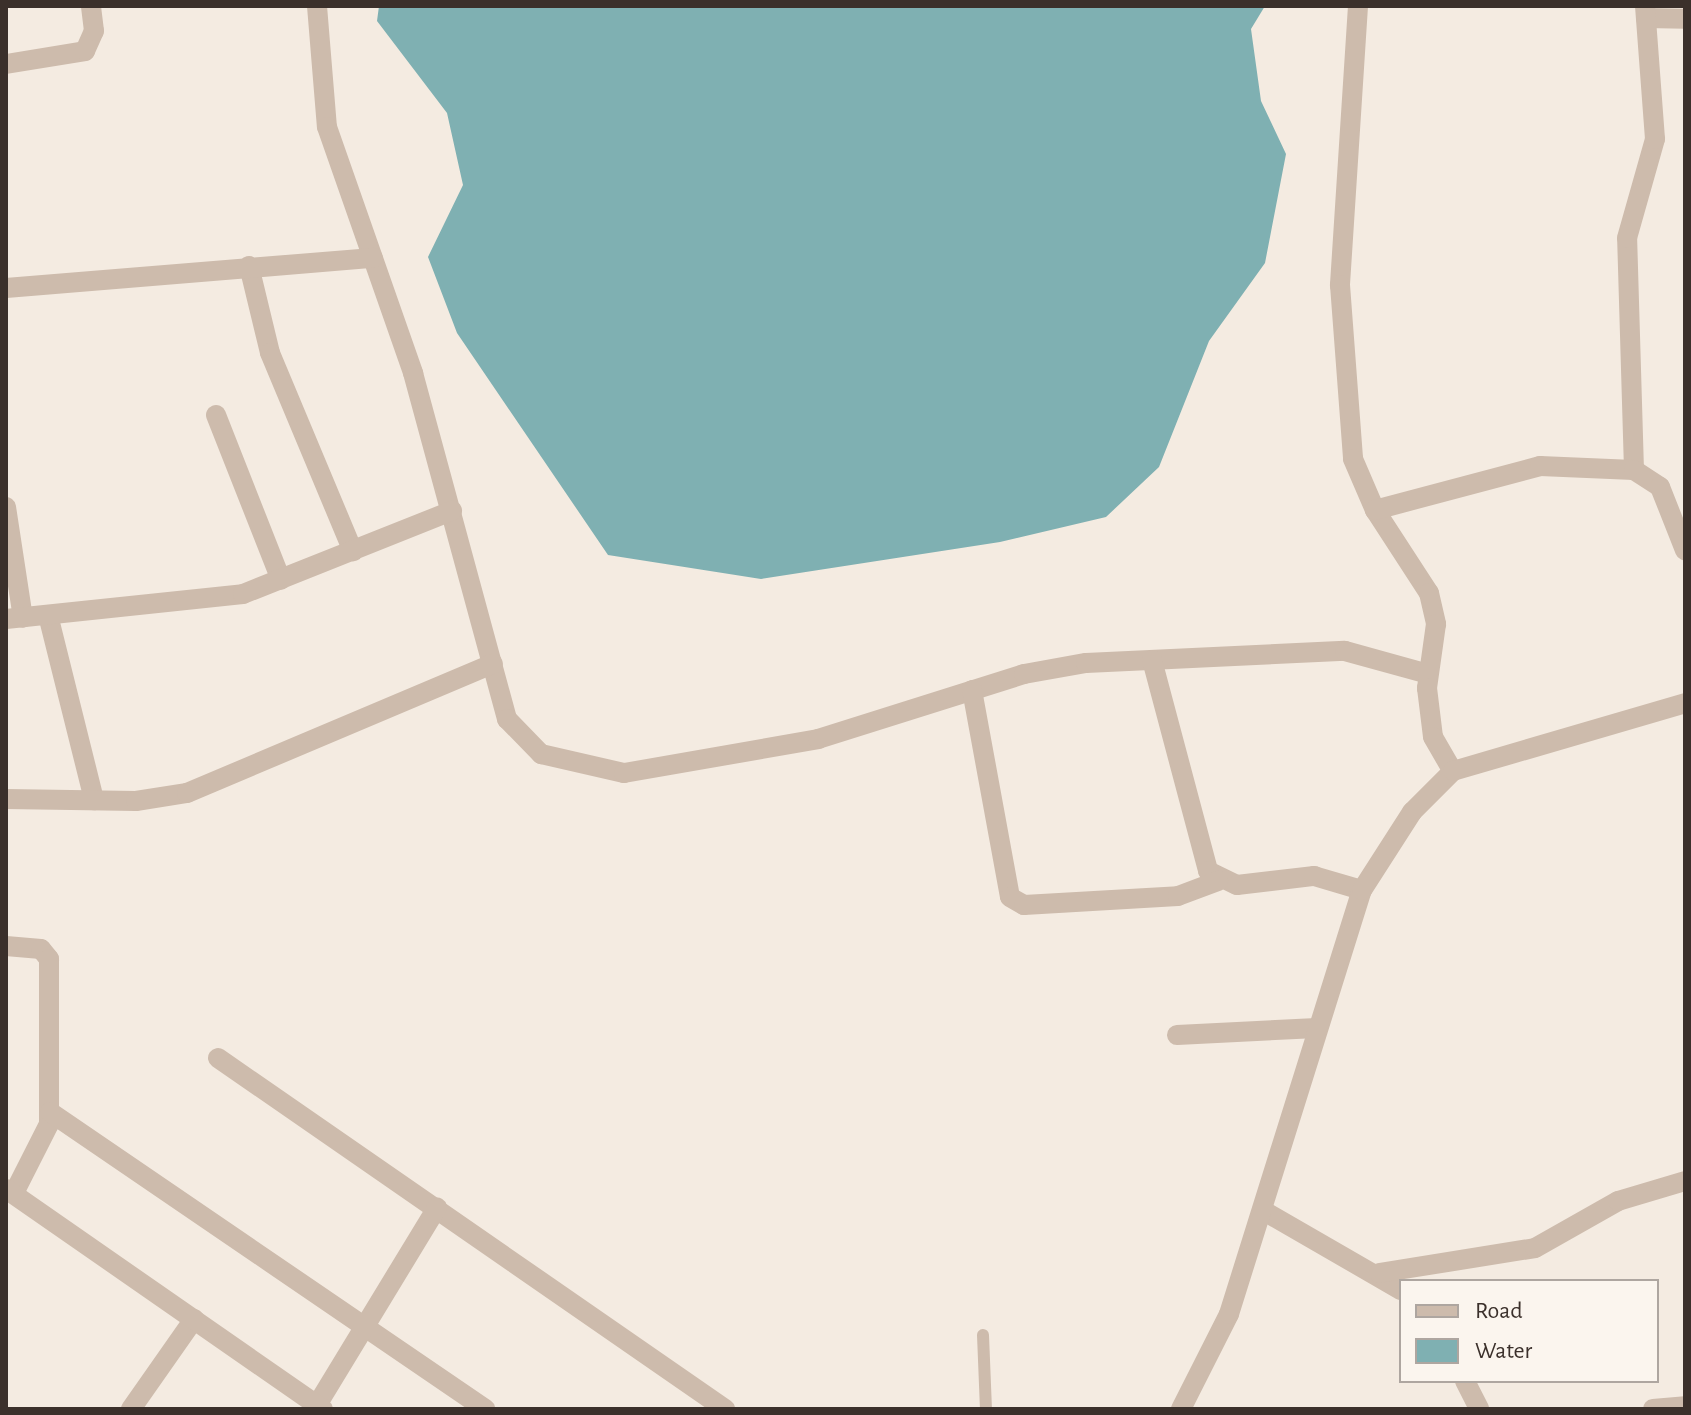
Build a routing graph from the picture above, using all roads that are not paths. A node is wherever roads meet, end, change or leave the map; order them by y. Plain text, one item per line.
1 (91, 6) edge
2 (317, 6) edge
3 (1358, 6) edge
4 (1646, 12) edge
5 (1685, 19) edge
6 (6, 64) edge
7 (373, 258) junction
8 (249, 266) junction
9 (6, 288) edge
10 (216, 415) dead end
11 (1634, 470) junction
12 (6, 507) edge
13 (1375, 510) junction
14 (452, 511) junction
15 (1685, 550) edge
16 (353, 551) junction
17 (281, 580) junction
18 (48, 615) junction
19 (14, 618) edge
20 (1152, 660) junction
21 (493, 664) junction
22 (1428, 674) junction
23 (972, 690) junction
24 (1685, 703) edge
25 (1453, 771) junction
26 (6, 799) edge
27 (94, 800) junction
28 (1218, 881) junction
29 (1362, 890) junction
30 (6, 946) edge
31 (1317, 1028) junction
32 (1177, 1035) dead end
33 (218, 1058) dead end
34 (50, 1112) junction
35 (1685, 1181) edge
36 (10, 1191) edge
37 (437, 1208) junction
38 (1264, 1211) junction
39 (1379, 1273) junction
40 (1399, 1288) edge
41 (194, 1319) junction
42 (366, 1329) junction
43 (983, 1335) dead end
44 (1466, 1383) edge
45 (310, 1405) edge
46 (1685, 1406) edge
47 (131, 1409) edge
48 (485, 1409) edge
49 (725, 1409) edge
50 (986, 1409) edge
51 (1181, 1409) edge
52 (1479, 1409) edge
53 (1653, 1409) edge

1 - 6 street
2 - 7 street
3 - 13 street
4 - 5 street
4 - 11 street
7 - 8 street
7 - 14 street
8 - 9 street
8 - 16 street
10 - 17 street
11 - 13 street
11 - 15 street
12 - 19 street
13 - 22 street
14 - 16 street
14 - 21 street
16 - 17 street
17 - 18 street
18 - 19 street
18 - 27 street
20 - 22 street
20 - 23 street
20 - 28 street
21 - 23 street
21 - 27 street
22 - 25 street
23 - 28 street
24 - 25 street
25 - 29 street
26 - 27 street
28 - 29 street
29 - 31 street
30 - 34 street
31 - 32 street
31 - 38 street
33 - 37 street
34 - 36 street
34 - 42 street
35 - 39 street
36 - 41 street
37 - 42 street
37 - 49 street
38 - 39 street
38 - 51 street
39 - 40 street
41 - 45 street
41 - 47 street
42 - 45 street
42 - 48 street
43 - 50 lane
44 - 52 street
46 - 53 street

